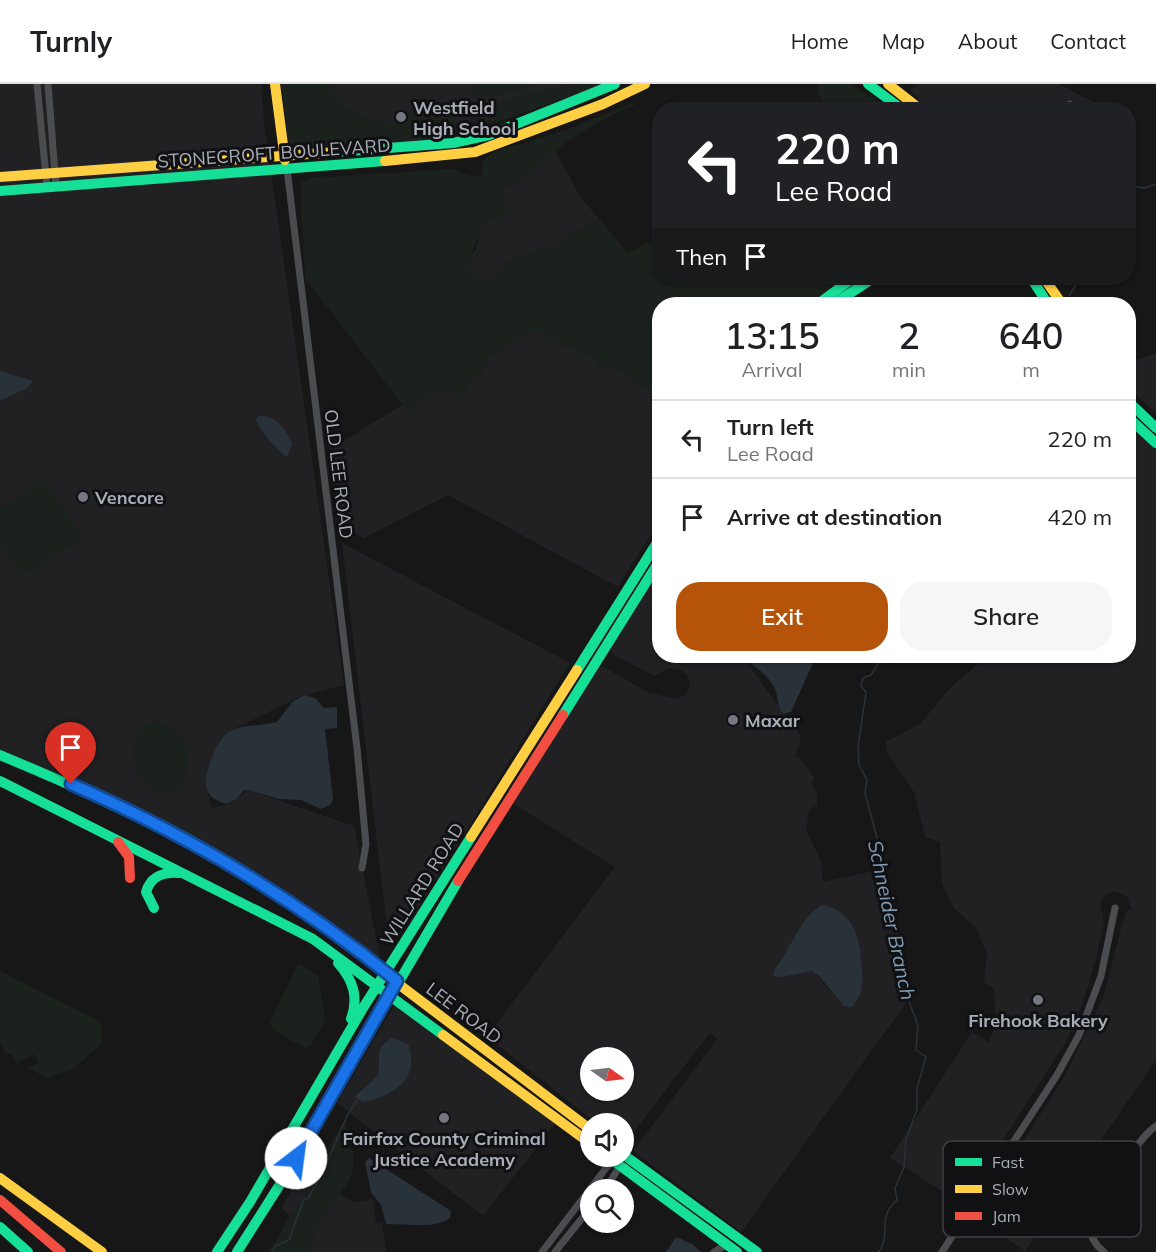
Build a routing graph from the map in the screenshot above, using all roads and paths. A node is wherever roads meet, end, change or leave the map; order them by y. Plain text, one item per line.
1 (37, 84) edge
2 (48, 84) edge
3 (275, 84) edge
4 (615, 84) edge
5 (645, 84) edge
6 (868, 84) edge
7 (888, 84) edge
8 (892, 102) edge
9 (911, 102) edge
10 (284, 155) junction
11 (287, 169) junction
12 (50, 173) junction
13 (0, 177) edge
14 (52, 187) junction
15 (0, 191) edge
16 (844, 285) edge
17 (862, 285) edge
18 (827, 297) edge
19 (844, 297) edge
20 (1136, 409) edge
21 (1136, 425) edge
22 (1156, 428) edge
23 (1156, 443) edge
24 (652, 551) edge
25 (652, 573) edge
26 (0, 755) edge
27 (0, 781) edge
28 (111, 836) junction
29 (362, 868) dead end
30 (185, 873) junction
31 (130, 878) dead end
32 (154, 908) dead end
33 (1115, 908) dead end
34 (304, 933) junction
35 (386, 972) junction
36 (397, 981) junction
37 (377, 986) junction
38 (390, 994) junction
39 (335, 1053) junction
40 (580, 1122) edge
41 (1156, 1126) edge
42 (580, 1136) edge
43 (1014, 1141) edge
44 (1139, 1141) edge
45 (611, 1167) edge
46 (628, 1167) edge
47 (630, 1167) edge
48 (0, 1178) edge
49 (0, 1200) edge
50 (580, 1221) edge
51 (0, 1227) edge
52 (952, 1237) edge
53 (1094, 1237) edge
54 (725, 1248) edge
55 (28, 1252) edge
56 (61, 1252) edge
57 (102, 1252) edge
58 (217, 1252) edge
59 (237, 1252) edge
60 (542, 1252) edge
61 (555, 1252) edge
62 (714, 1252) edge
63 (737, 1252) edge
64 (757, 1252) edge
65 (942, 1252) edge
66 (1104, 1252) edge

1 - 12 street
2 - 12 street
3 - 10 main road, OLD LEE ROAD
4 - 10 main road, STONECROFT BOULEVARD
5 - 11 main road, STONECROFT BOULEVARD
6 - 8 main road
7 - 9 main road
10 - 11 main road, OLD LEE ROAD
10 - 12 main road, STONECROFT BOULEVARD
11 - 14 main road, STONECROFT BOULEVARD
11 - 29 street, OLD LEE ROAD
12 - 13 main road, STONECROFT BOULEVARD
12 - 14 street
14 - 15 main road, STONECROFT BOULEVARD
16 - 18 main road
17 - 19 main road
20 - 22 main road
21 - 23 main road
24 - 35 main road, WILLARD ROAD
25 - 36 main road, WILLARD ROAD
26 - 35 main road, LEE ROAD
27 - 28 main road, LEE ROAD
28 - 30 main road, LEE ROAD
28 - 31 main road
30 - 32 main road
30 - 34 main road, LEE ROAD
33 - 43 street
34 - 37 main road, LEE ROAD
34 - 39 main road
35 - 36 main road, LEE ROAD
35 - 37 main road, WILLARD ROAD
36 - 38 main road, WILLARD ROAD
36 - 40 main road, LEE ROAD
37 - 38 main road, LEE ROAD
37 - 39 main road, WILLARD ROAD
38 - 42 main road, LEE ROAD
38 - 59 main road, WILLARD ROAD
39 - 58 main road, WILLARD ROAD
41 - 44 street
45 - 60 street
46 - 54 main road
47 - 64 main road
48 - 57 main road
49 - 56 main road
50 - 61 street
51 - 55 main road
52 - 65 street
53 - 66 street
54 - 62 street
54 - 63 main road

